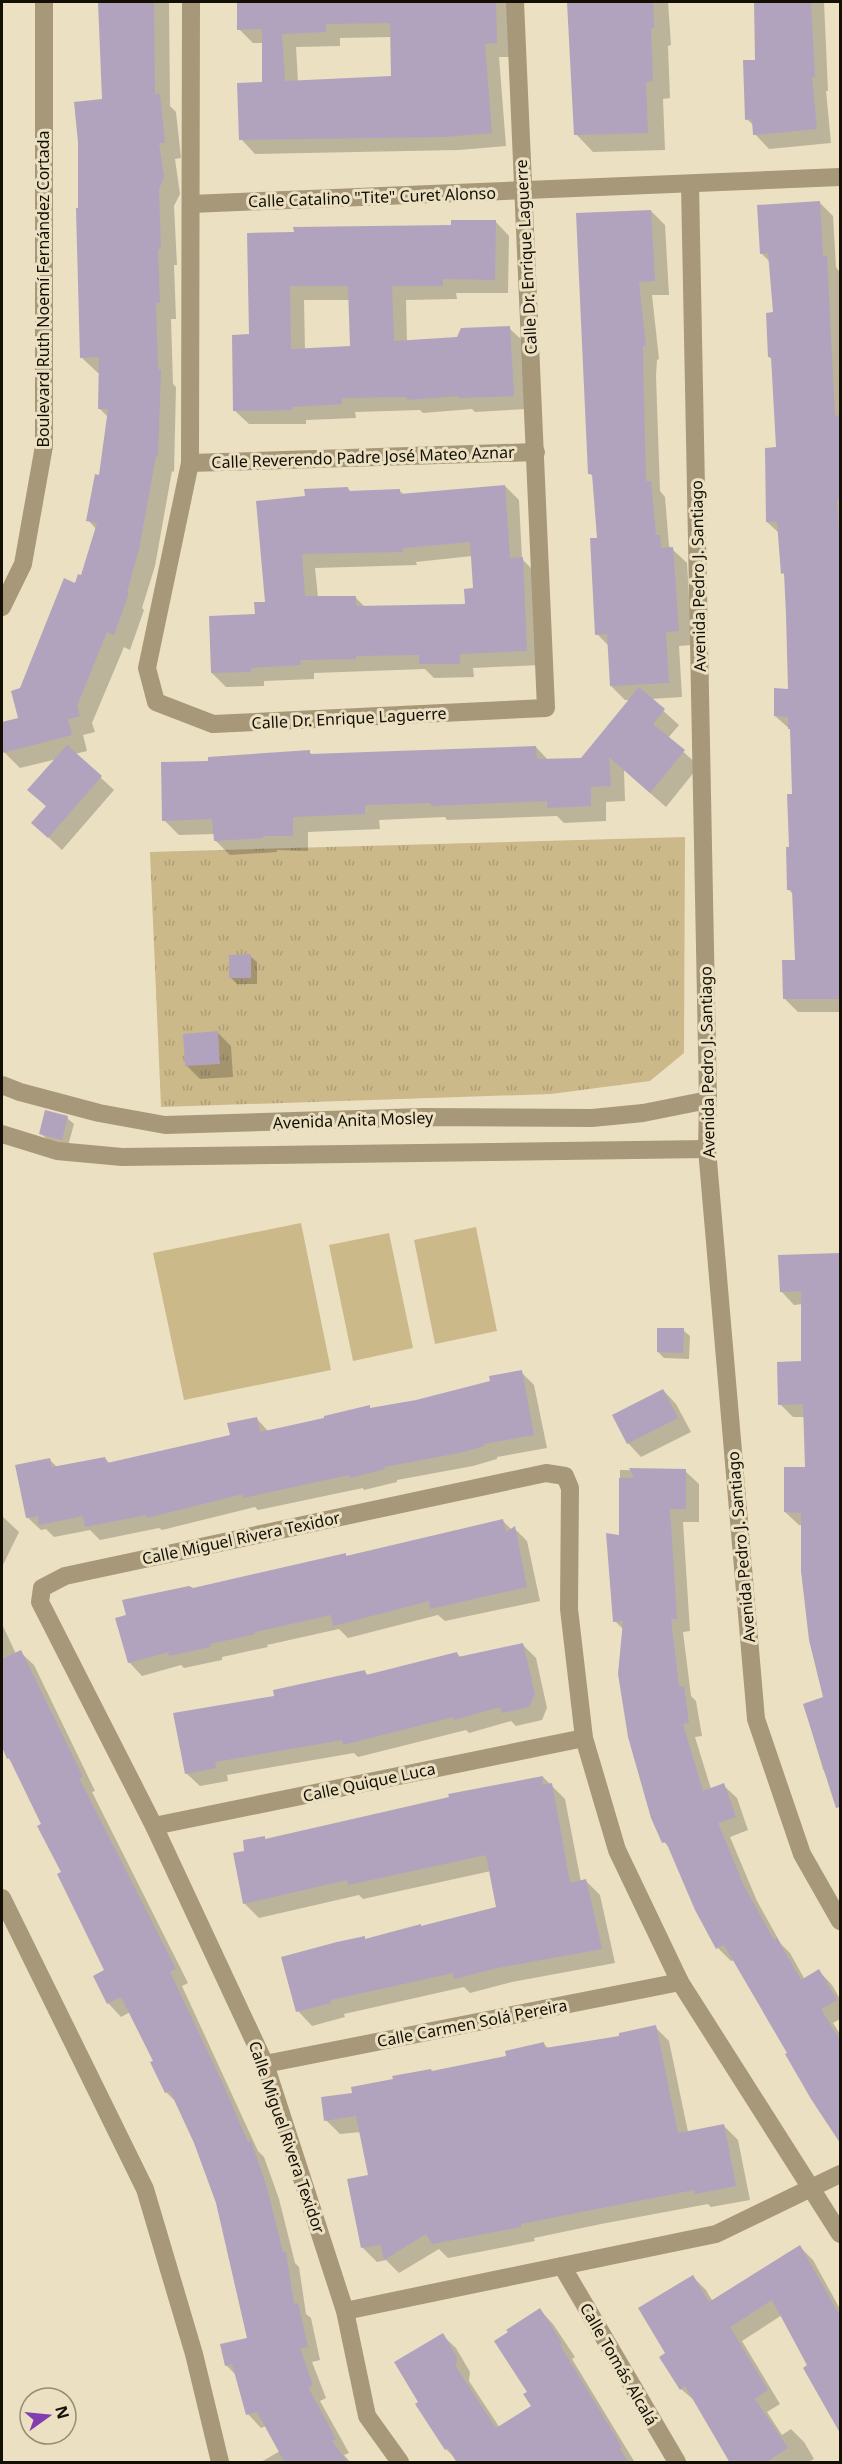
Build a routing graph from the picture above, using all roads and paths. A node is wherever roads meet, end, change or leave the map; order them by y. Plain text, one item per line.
1 (44, 2) edge
2 (191, 2) edge
3 (515, 2) edge
4 (840, 177) edge
5 (690, 184) junction
6 (523, 191) junction
7 (191, 204) junction
8 (536, 452) junction
9 (190, 463) junction
10 (2, 607) edge
11 (2, 1085) edge
12 (708, 1100) junction
13 (2, 1134) edge
14 (707, 1149) junction
15 (584, 1738) junction
16 (154, 1826) junction
17 (2, 1898) edge
18 (840, 1921) edge
19 (680, 1982) junction
20 (265, 2064) junction
21 (840, 2174) edge
22 (812, 2189) junction
23 (840, 2234) edge
24 (562, 2266) junction
25 (345, 2311) junction
26 (220, 2463) edge
27 (400, 2463) edge
28 (677, 2463) edge

1 - 10 street, Boulevard Ruth Noemí Fernández Cortada
2 - 7 street, Calle Dr. Enrique Laguerre
3 - 6 street, Calle Dr. Enrique Laguerre
4 - 5 street, Calle Catalino "Tite" Curet Alonso
5 - 6 street, Calle Catalino "Tite" Curet Alonso
5 - 12 street, Avenida Pedro J. Santiago
6 - 7 street, Calle Catalino "Tite" Curet Alonso
6 - 8 street, Calle Dr. Enrique Laguerre
7 - 9 street, Calle Dr. Enrique Laguerre
8 - 9 street, Calle Reverendo Padre José Mateo Aznar
8 - 9 street, Calle Dr. Enrique Laguerre
11 - 12 street, Avenida Anita Mosley
12 - 14 street, Avenida Pedro J. Santiago
13 - 14 street, Avenida Anita Mosley
14 - 18 street, Avenida Pedro J. Santiago
15 - 16 street, Calle Quique Luca
15 - 16 street, Calle Miguel Rivera Texidor
15 - 19 street, Calle Miguel Rivera Texidor
16 - 20 street, Calle Miguel Rivera Texidor
17 - 26 street
19 - 20 street, Calle Carmen Solá Pereira
19 - 22 street, Calle Miguel Rivera Texidor
20 - 25 street, Calle Miguel Rivera Texidor
21 - 22 street
22 - 23 street, Calle Miguel Rivera Texidor
22 - 24 street
24 - 25 street
24 - 28 street, Calle Tomás Alcalá
25 - 27 street, Calle Miguel Rivera Texidor

